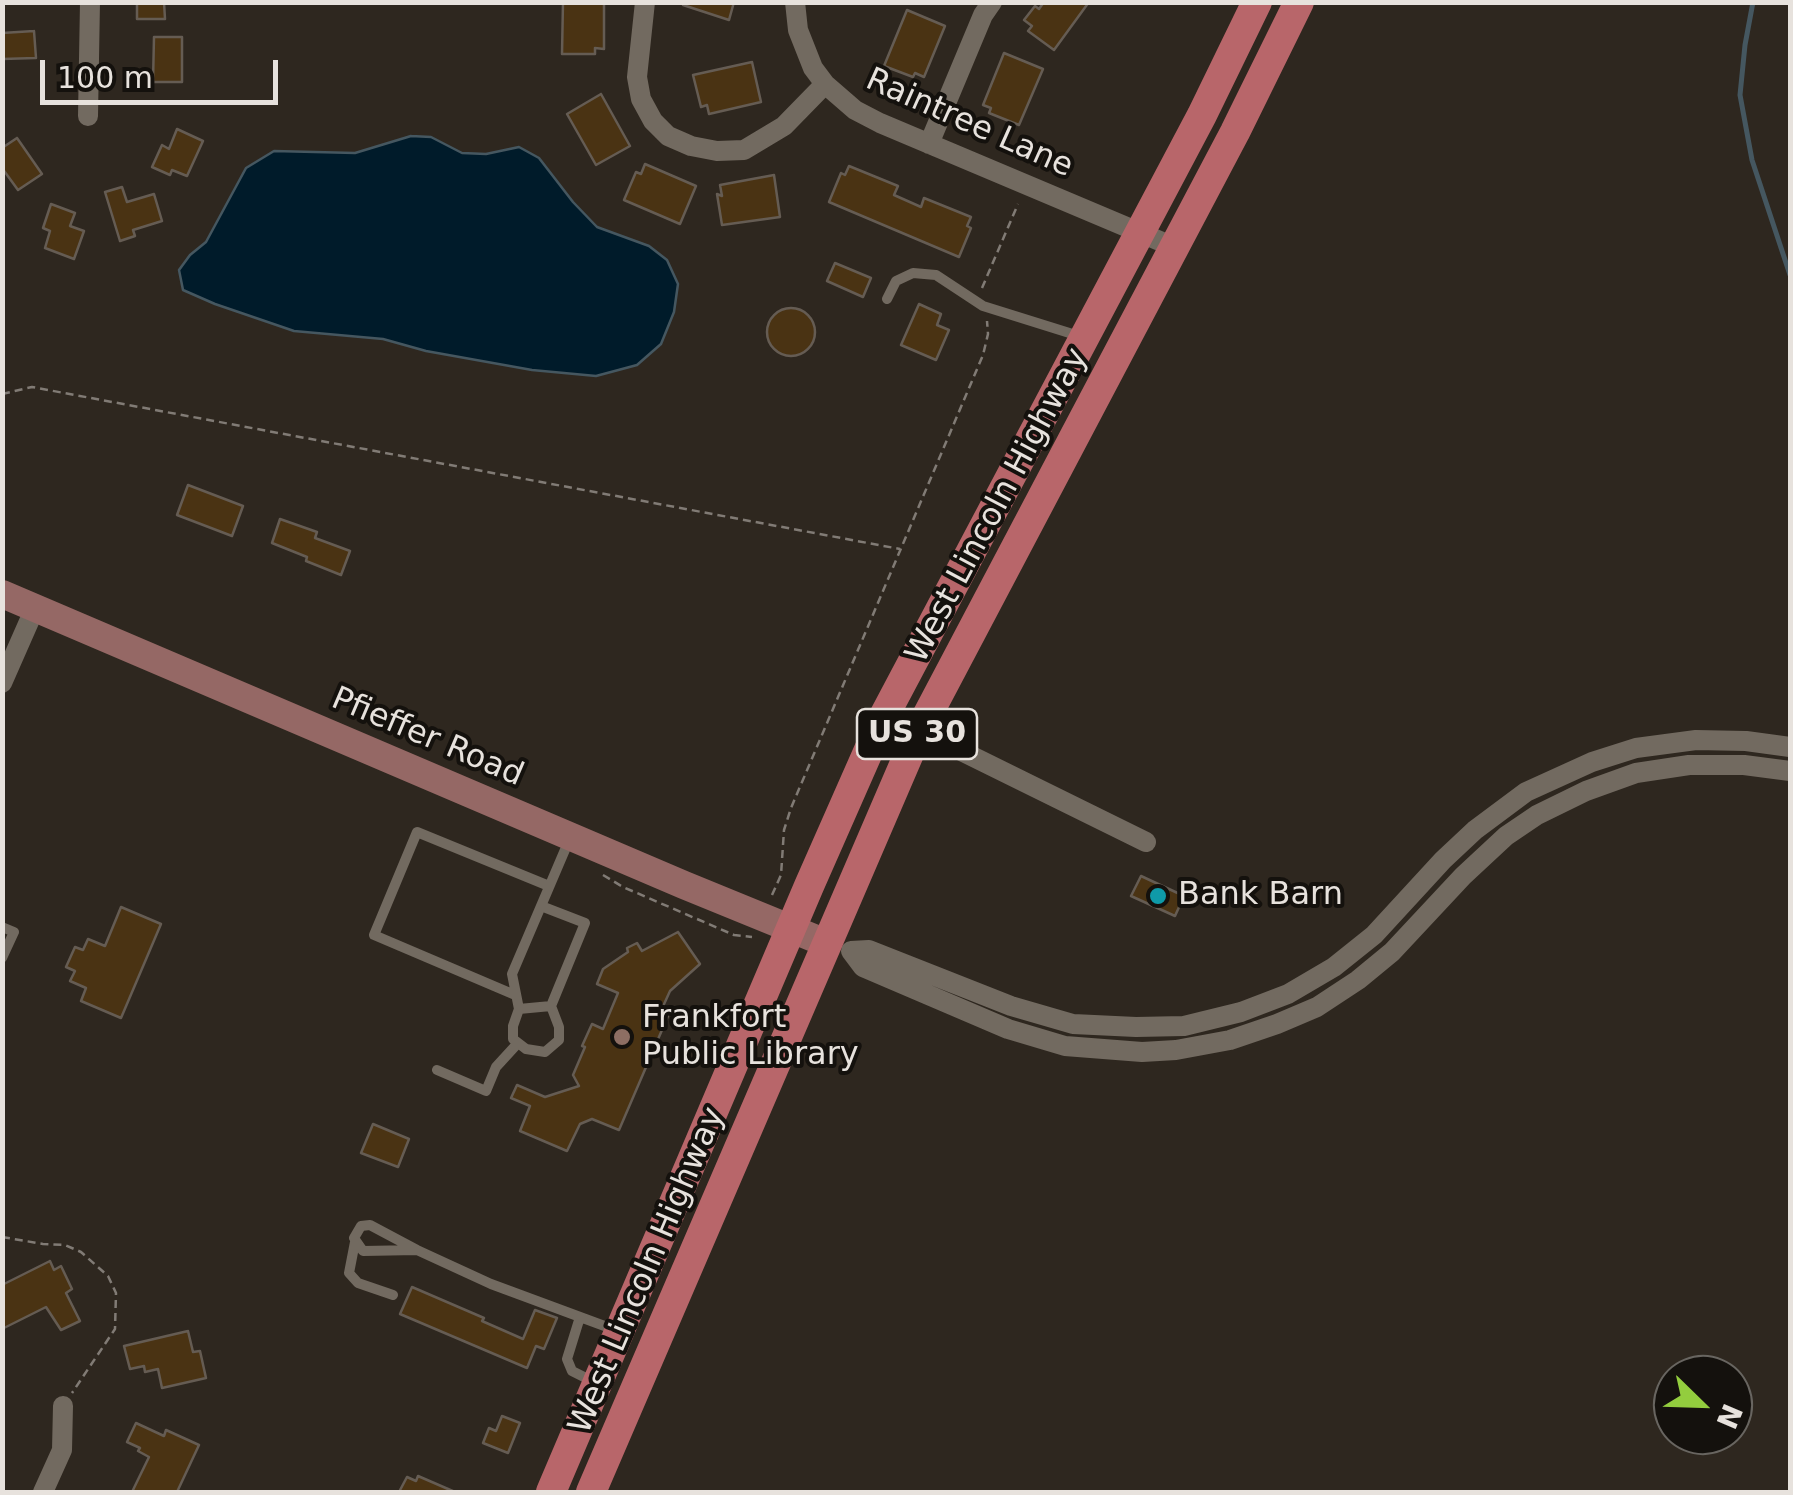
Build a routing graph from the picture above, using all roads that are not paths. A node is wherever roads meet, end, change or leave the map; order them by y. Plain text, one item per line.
1 (90, 2) edge
2 (644, 2) edge
3 (796, 2) edge
4 (992, 2) edge
5 (1258, 2) edge
6 (1300, 2) edge
7 (825, 84) junction
8 (88, 116) dead end
9 (930, 144) junction
10 (1140, 232) junction
11 (1174, 247) junction
12 (887, 299) dead end
13 (1084, 337) junction
14 (2, 594) edge
15 (35, 608) junction
16 (2, 683) edge
17 (917, 735) junction
18 (1790, 746) edge
19 (1790, 771) edge
20 (570, 837) junction
21 (1146, 842) dead end
22 (549, 886) junction
23 (542, 906) junction
24 (2, 927) edge
25 (790, 930) junction
26 (838, 947) junction
27 (2, 958) edge
28 (515, 995) junction
29 (551, 1006) junction
30 (519, 1009) junction
31 (518, 1043) junction
32 (437, 1070) dead end
33 (355, 1242) junction
34 (417, 1250) junction
35 (392, 1295) dead end
36 (580, 1317) junction
37 (619, 1331) junction
38 (597, 1383) junction
39 (63, 1406) road end
40 (43, 1492) edge
41 (550, 1492) edge
42 (591, 1492) edge

1 - 8 street
2 - 7 street
3 - 7 street, Raintree Lane
4 - 9 street
5 - 10 main road, West Lincoln Highway / US 30
6 - 11 main road, West Lincoln Highway / US 30
7 - 9 street, Raintree Lane
9 - 10 street, Raintree Lane
10 - 11 street, Raintree Lane
10 - 13 main road, West Lincoln Highway / US 30
11 - 17 main road, West Lincoln Highway / US 30
12 - 13 lane
13 - 25 main road, West Lincoln Highway / US 30
14 - 15 street, Pfieffer Road
15 - 16 street
15 - 20 street, Pfieffer Road
17 - 21 street
17 - 26 main road, West Lincoln Highway / US 30
18 - 26 street
19 - 26 street
20 - 22 lane
20 - 25 street, Pfieffer Road
22 - 23 lane
22 - 28 lane
23 - 28 lane
23 - 29 lane
24 - 27 lane
25 - 26 street, Pfieffer Road
25 - 37 main road, West Lincoln Highway / US 30
26 - 42 main road, West Lincoln Highway / US 30
28 - 30 lane
29 - 30 lane
29 - 31 lane
30 - 31 lane
31 - 32 lane
33 - 34 lane
33 - 34 lane
33 - 35 lane
34 - 36 lane
36 - 37 lane
36 - 38 lane
37 - 38 main road, West Lincoln Highway / US 30
38 - 41 main road, West Lincoln Highway / US 30
39 - 40 street

